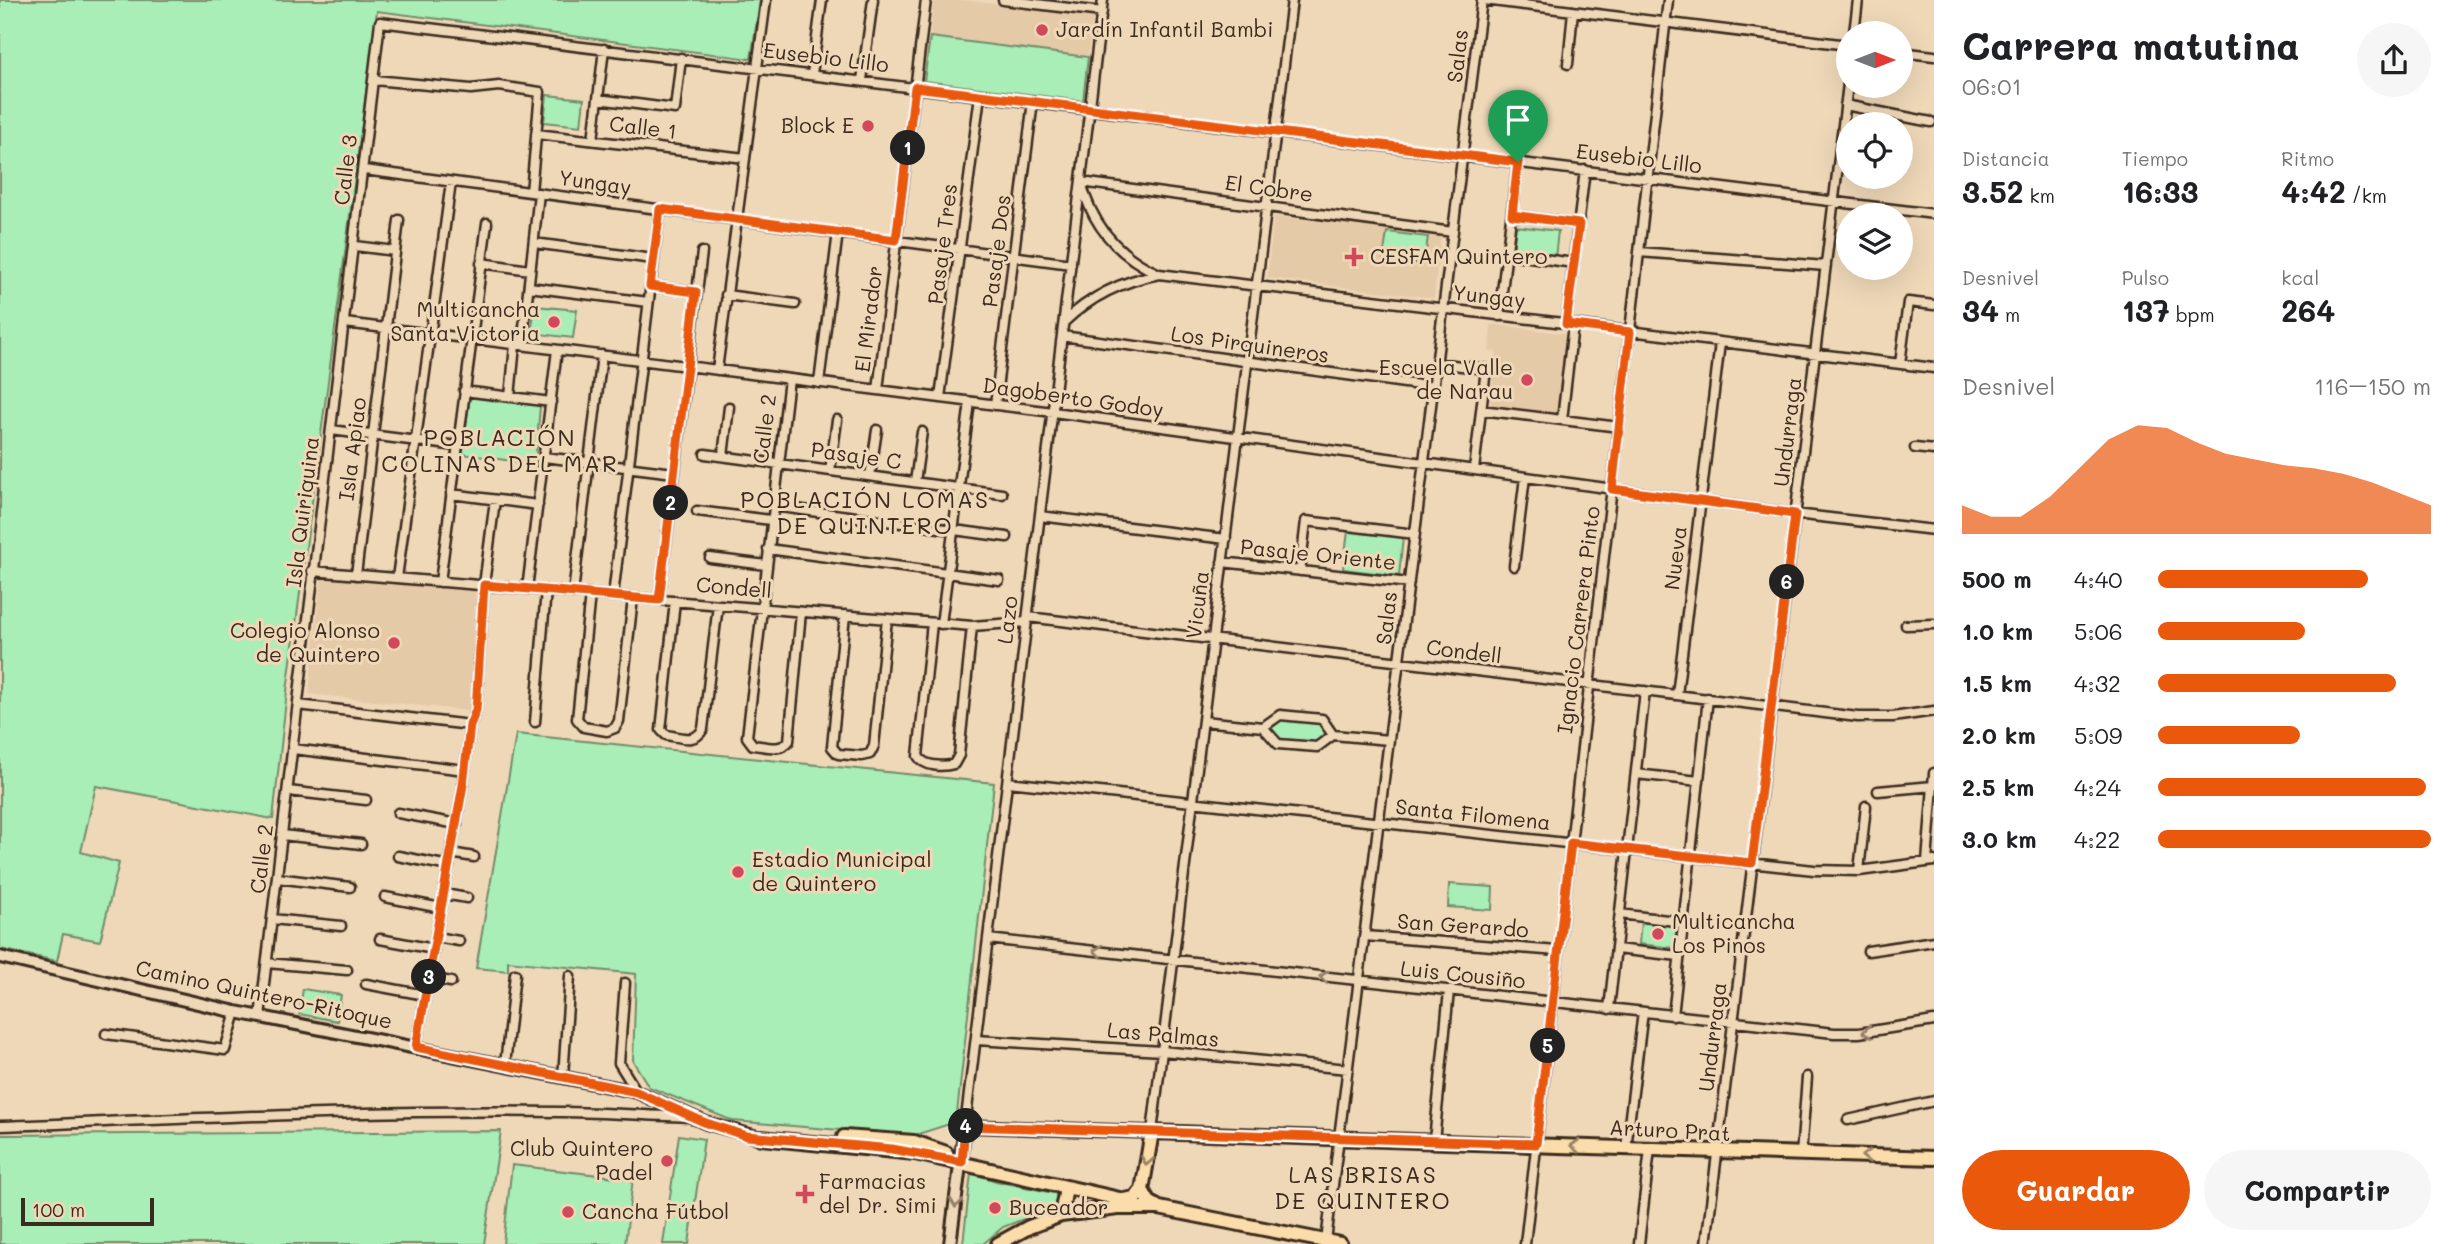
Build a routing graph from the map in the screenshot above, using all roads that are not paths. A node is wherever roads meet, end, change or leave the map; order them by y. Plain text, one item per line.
1 (766, 0) edge
2 (822, 0) edge
3 (873, 0) edge
4 (926, 0) edge
5 (1003, 0) edge
6 (1103, 0) edge
7 (1292, 0) edge
8 (1483, 0) edge
9 (1668, 0) edge
10 (1858, 0) edge
11 (1573, 11) junction
12 (1102, 12) junction
13 (1855, 21) edge
14 (380, 22) joint
15 (1665, 23) junction
16 (1836, 44) edge
17 (604, 49) junction
18 (1913, 54) edge
19 (1934, 56) edge
20 (681, 58) junction
21 (1568, 64) dead end
22 (757, 67) junction
23 (812, 74) junction
24 (374, 80) junction
25 (862, 80) junction
26 (915, 87) junction
27 (980, 94) junction
28 (1846, 98) edge
29 (598, 99) junction
30 (1034, 101) junction
31 (1845, 105) junction
32 (1090, 108) junction
33 (1931, 122) dead end
34 (1276, 131) junction
35 (537, 134) junction
36 (593, 140) junction
37 (1463, 155) junction
38 (745, 158) junction
39 (1518, 162) junction
40 (364, 170) junction
41 (1585, 170) junction
42 (1648, 178) junction
43 (450, 182) junction
44 (1081, 182) junction
45 (535, 193) junction
46 (1833, 201) junction
47 (1266, 206) junction
48 (660, 209) junction
49 (1934, 214) edge
50 (1512, 215) junction
51 (399, 220) dead end
52 (736, 220) junction
53 (487, 223) dead end
54 (1579, 224) junction
55 (838, 232) junction
56 (1453, 232) junction
57 (896, 240) junction
58 (534, 243) junction
59 (355, 246) junction
60 (960, 249) junction
61 (395, 251) junction
62 (702, 252) dead end
63 (1639, 252) junction
64 (1507, 254) junction
65 (1013, 256) junction
66 (653, 259) junction
67 (481, 263) junction
68 (1574, 263) junction
69 (1071, 264) junction
70 (1826, 266) junction
71 (530, 270) junction
72 (1159, 274) junction
73 (650, 286) junction
74 (1256, 286) junction
75 (529, 287) junction
76 (696, 292) junction
77 (726, 295) junction
78 (648, 302) junction
79 (795, 304) dead end
80 (1934, 305) edge
81 (1443, 309) junction
82 (1499, 316) junction
83 (345, 323) junction
84 (1064, 323) junction
85 (1570, 324) junction
86 (384, 328) junction
87 (1630, 332) junction
88 (429, 334) junction
89 (1062, 336) junction
90 (471, 339) junction
91 (1720, 343) junction
92 (519, 345) junction
93 (557, 350) junction
94 (1815, 354) junction
95 (602, 355) junction
96 (640, 360) junction
97 (1247, 362) junction
98 (1437, 363) junction
99 (1900, 364) junction
100 (687, 366) junction
101 (1934, 368) edge
102 (717, 370) junction
103 (789, 379) junction
104 (819, 383) junction
105 (1434, 387) junction
106 (878, 390) junction
107 (464, 391) junction
108 (510, 397) junction
109 (940, 398) junction
110 (551, 402) junction
111 (970, 402) junction
112 (995, 405) junction
113 (729, 407) dead end
114 (1481, 411) junction
115 (1053, 412) junction
116 (837, 420) dead end
117 (1562, 420) junction
118 (1619, 427) junction
119 (331, 430) junction
120 (877, 430) dead end
121 (922, 432) dead end
122 (373, 436) junction
123 (1238, 438) junction
124 (416, 441) junction
125 (457, 446) junction
126 (1915, 448) dead end
127 (1934, 450) edge
128 (705, 454) dead end
129 (723, 456) junction
130 (544, 457) junction
131 (589, 463) junction
132 (1424, 463) junction
133 (778, 464) junction
134 (628, 468) junction
135 (1474, 470) junction
136 (830, 471) junction
137 (674, 473) junction
138 (870, 476) junction
139 (1525, 477) junction
140 (915, 482) junction
141 (959, 488) junction
142 (1612, 489) junction
143 (451, 494) junction
144 (1002, 494) dead end
145 (495, 500) junction
146 (1701, 501) junction
147 (538, 505) junction
148 (773, 506) junction
149 (697, 511) dead end
150 (1795, 514) junction
151 (1041, 516) junction
152 (771, 520) junction
153 (953, 530) junction
154 (1934, 530) edge
155 (1415, 534) junction
156 (1007, 537) dead end
157 (1226, 539) junction
158 (768, 550) junction
159 (710, 558) dead end
160 (1223, 562) junction
161 (766, 565) junction
162 (1514, 566) dead end
163 (312, 571) junction
164 (1300, 571) junction
165 (948, 573) junction
166 (356, 575) junction
167 (397, 578) junction
168 (999, 580) dead end
169 (440, 582) junction
170 (1409, 583) junction
171 (484, 585) junction
172 (527, 589) junction
173 (546, 590) junction
174 (573, 593) junction
175 (590, 594) junction
176 (613, 596) junction
177 (633, 598) junction
178 (659, 600) junction
179 (675, 601) junction
180 (718, 605) junction
181 (760, 608) junction
182 (801, 612) junction
183 (845, 615) junction
184 (887, 619) junction
185 (1027, 620) junction
186 (937, 623) junction
187 (1934, 624) edge
188 (1906, 625) dead end
189 (972, 626) junction
190 (1213, 640) junction
191 (1399, 662) junction
192 (1589, 684) junction
193 (1645, 691) junction
194 (1677, 695) junction
195 (1708, 698) junction
196 (298, 705) junction
197 (1772, 706) junction
198 (1934, 711) edge
199 (1203, 721) junction
200 (535, 722) dead end
201 (470, 725) junction
202 (1263, 727) junction
203 (1333, 735) junction
204 (1389, 740) junction
205 (293, 748) junction
206 (465, 770) junction
207 (1934, 773) edge
208 (1636, 774) junction
209 (1699, 781) junction
210 (1008, 782) junction
211 (1933, 786) edge
212 (288, 791) junction
213 (1878, 791) dead end
214 (366, 800) dead end
215 (1193, 802) junction
216 (1866, 806) dead end
217 (398, 813) dead end
218 (1379, 822) junction
219 (457, 824) junction
220 (282, 835) junction
221 (1571, 843) junction
222 (361, 844) dead end
223 (1628, 849) junction
224 (451, 853) junction
225 (398, 856) dead end
226 (1690, 856) junction
227 (474, 857) dead end
228 (1930, 861) edge
229 (1752, 863) junction
230 (449, 866) junction
231 (1859, 870) junction
232 (277, 877) junction
233 (350, 887) dead end
234 (444, 894) junction
235 (385, 897) dead end
236 (467, 898) dead end
237 (442, 908) junction
238 (1620, 914) junction
239 (272, 919) junction
240 (1683, 922) junction
241 (341, 926) dead end
242 (1364, 936) junction
243 (436, 937) junction
244 (380, 939) dead end
245 (988, 939) junction
246 (459, 941) dead end
247 (1934, 941) edge
248 (434, 949) junction
249 (1616, 949) junction
250 (1558, 951) junction
251 (1868, 951) dead end
252 (1679, 956) junction
253 (0, 957) edge
254 (1174, 960) junction
255 (267, 963) junction
256 (347, 970) dead end
257 (515, 974) dead end
258 (570, 976) dead end
259 (429, 978) junction
260 (1359, 981) junction
261 (451, 982) dead end
262 (625, 983) dead end
263 (366, 984) dead end
264 (1449, 990) junction
265 (425, 995) junction
266 (1553, 1002) junction
267 (1609, 1009) junction
268 (236, 1012) junction
269 (1643, 1012) junction
270 (1673, 1016) junction
271 (260, 1017) junction
272 (1934, 1021) edge
273 (1733, 1023) junction
274 (106, 1034) dead end
275 (976, 1040) junction
276 (416, 1047) junction
277 (1162, 1051) junction
278 (505, 1065) junction
279 (1348, 1069) junction
280 (563, 1077) junction
281 (1807, 1077) dead end
282 (637, 1092) junction
283 (1934, 1101) edge
284 (692, 1117) junction
285 (1848, 1119) dead end
286 (0, 1126) edge
287 (965, 1126) junction
288 (1152, 1132) junction
289 (761, 1138) junction
290 (1339, 1138) junction
291 (1434, 1141) junction
292 (914, 1142) junction
293 (1536, 1144) junction
294 (1626, 1148) junction
295 (1650, 1149) junction
296 (896, 1150) junction
297 (1717, 1153) junction
298 (1801, 1155) junction
299 (1934, 1158) edge
300 (962, 1162) junction
301 (1066, 1188) junction
302 (1142, 1190) junction
303 (1159, 1208) junction
304 (1060, 1215) junction
305 (1326, 1241) junction
306 (950, 1244) edge
307 (998, 1244) edge
308 (1340, 1244) edge
309 (1525, 1244) edge
310 (1639, 1244) edge
311 (1706, 1244) edge

1 - 22 street
2 - 23 street
3 - 25 street
4 - 26 street, El Mirador
5 - 12 street
6 - 12 street, Lazo
7 - 34 street, Vicuña
8 - 11 street
8 - 37 street, Salas
9 - 15 street, Ignacio Carrera Pinto
10 - 13 street
11 - 15 street
11 - 21 street
12 - 32 street, Lazo
14 - 17 street, Eusebio Lillo
14 - 24 street, Calle 3
15 - 16 street
15 - 42 street, Ignacio Carrera Pinto
17 - 20 street, Eusebio Lillo
17 - 29 street
18 - 19 street
20 - 22 street, Eusebio Lillo
20 - 29 street
22 - 23 street, Eusebio Lillo
22 - 38 street
23 - 25 street, Eusebio Lillo
24 - 35 street
24 - 40 street, Calle 3
25 - 26 street, Eusebio Lillo
26 - 27 street, Eusebio Lillo
26 - 57 street, El Mirador
27 - 30 street, Eusebio Lillo
27 - 60 street, Pasaje Tres
28 - 31 street, Undurraga
29 - 36 street
30 - 32 street, Eusebio Lillo
30 - 65 street, Pasaje Dos
31 - 33 street
31 - 46 street, Undurraga
32 - 34 street, Eusebio Lillo
32 - 44 street, Lazo
34 - 37 street, Eusebio Lillo
34 - 47 street, Vicuña
35 - 36 street, Calle 1
35 - 45 street
36 - 38 street, Calle 1
37 - 39 street, Eusebio Lillo
37 - 56 street, Salas
38 - 52 street
39 - 41 street, Eusebio Lillo
39 - 50 street
40 - 43 street, Yungay
40 - 59 street, Calle 3
41 - 42 street, Eusebio Lillo
41 - 54 street
42 - 46 street, Eusebio Lillo
42 - 63 street, Ignacio Carrera Pinto
43 - 45 street, Yungay
43 - 88 street
44 - 47 street, El Cobre
44 - 69 street, Lazo
44 - 72 street, Yungay
45 - 48 street, Yungay
45 - 58 street
46 - 49 street, Eusebio Lillo
46 - 70 street, Undurraga
47 - 56 street, El Cobre
47 - 74 street, Vicuña
48 - 52 street, Yungay
48 - 66 street
50 - 54 street
50 - 64 street
51 - 61 street, Isla Apiao
52 - 55 street, Yungay
52 - 77 street
53 - 67 street
54 - 68 street
55 - 57 street, Yungay
55 - 104 street
56 - 81 street, Salas
57 - 60 street, Yungay
57 - 106 street, El Mirador
58 - 66 street
58 - 71 street
59 - 61 street
59 - 83 street, Calle 3
60 - 65 street, Yungay
60 - 109 street, Pasaje Tres
61 - 86 street, Isla Apiao
62 - 76 street
63 - 70 street
63 - 87 street, Ignacio Carrera Pinto
64 - 68 street
64 - 82 street
65 - 69 street, Yungay
65 - 112 street, Pasaje Dos
66 - 73 street
67 - 71 street
67 - 90 street
68 - 85 street
69 - 84 street, Lazo
70 - 94 street, Undurraga
71 - 75 street
72 - 74 street, Yungay
72 - 84 street, Yungay
73 - 76 street
73 - 78 street
74 - 81 street, Yungay
74 - 97 street, Vicuña
75 - 78 street
75 - 92 street
76 - 100 street
77 - 79 street
77 - 102 street
78 - 96 street
80 - 99 street
81 - 82 street, Yungay
81 - 98 street, Salas
82 - 85 street, Yungay
83 - 86 street, Dagoberto Godoy
83 - 119 street, Isla Quiriquina
84 - 89 street, Lazo
85 - 87 street, Yungay
85 - 117 street
86 - 88 street, Dagoberto Godoy
86 - 122 street, Isla Apiao
87 - 91 street, Yungay
87 - 118 street, Ignacio Carrera Pinto
88 - 90 street, Dagoberto Godoy
88 - 124 street
89 - 97 street, Los Pirquineros
89 - 115 street, Lazo
90 - 92 street, Dagoberto Godoy
90 - 107 street
91 - 94 street, Yungay
91 - 146 street, Nueva
92 - 93 street, Dagoberto Godoy
92 - 108 street
93 - 95 street, Dagoberto Godoy
93 - 110 street
94 - 99 street, Yungay
94 - 150 street, Undurraga
95 - 96 street, Dagoberto Godoy
95 - 131 street
96 - 100 street, Dagoberto Godoy
96 - 134 street
97 - 105 street, Los Pirquineros
97 - 123 street, Vicuña
98 - 105 street, Salas
98 - 114 street
99 - 101 street, Yungay
100 - 102 street, Dagoberto Godoy
100 - 137 street
102 - 103 street, Dagoberto Godoy
103 - 104 street, Dagoberto Godoy
103 - 133 street, Calle 2
104 - 106 street, Dagoberto Godoy
105 - 132 street, Salas
106 - 109 street, Dagoberto Godoy
107 - 108 street
107 - 125 street
108 - 110 street
109 - 111 street, Dagoberto Godoy
110 - 130 street
111 - 112 street, Dagoberto Godoy
111 - 141 street
112 - 115 street, Dagoberto Godoy
113 - 129 street
114 - 117 street
114 - 135 street
115 - 123 street, Dagoberto Godoy
115 - 151 street, Lazo
116 - 136 street
117 - 118 street
118 - 142 street, Ignacio Carrera Pinto
119 - 122 street
119 - 163 street, Isla Quiriquina
120 - 138 street
121 - 140 street
122 - 124 street
122 - 166 street, Isla Apiao
123 - 132 street, Dagoberto Godoy
123 - 157 street, Vicuña
124 - 125 street
124 - 167 street
125 - 143 street
126 - 127 street
128 - 129 street, Pasaje C
129 - 133 street, Pasaje C
130 - 131 street
130 - 147 street
131 - 134 street
131 - 174 street
132 - 135 street, Dagoberto Godoy
132 - 155 street, Salas
133 - 136 street, Pasaje C
133 - 148 street, Calle 2
134 - 137 street
134 - 176 street
135 - 139 street, Dagoberto Godoy
136 - 138 street, Pasaje C
137 - 178 street
138 - 140 street, Pasaje C
139 - 142 street, Dagoberto Godoy
139 - 162 street
140 - 141 street, Pasaje C
141 - 144 street, Pasaje C
141 - 153 street
142 - 146 street, Dagoberto Godoy
142 - 192 street, Ignacio Carrera Pinto
143 - 145 street
143 - 169 street
145 - 147 street
145 - 171 street
146 - 150 street, Dagoberto Godoy
146 - 194 street, Nueva
147 - 172 street
148 - 152 street, Calle 2
148 - 153 street
149 - 152 street
150 - 154 street, Dagoberto Godoy
150 - 197 street, Undurraga
151 - 157 street
151 - 185 street, Lazo
152 - 158 street, Calle 2
153 - 156 street
153 - 165 street
155 - 164 street
155 - 170 street, Salas
157 - 160 street, Vicuña
158 - 161 street, Calle 2
158 - 165 street
159 - 161 street
160 - 164 street, Pasaje Oriente
160 - 190 street, Vicuña
161 - 181 street, Calle 2
163 - 166 street, Condell
163 - 196 street, Isla Quiriquina
164 - 170 street, Pasaje Oriente
165 - 168 street
165 - 186 street
166 - 167 street, Condell
167 - 169 street, Condell
169 - 171 street, Condell
170 - 191 street, Salas
171 - 172 street, Condell
171 - 201 street
172 - 173 street, Condell
173 - 174 street, Condell
173 - 200 street
174 - 175 street, Condell
175 - 176 street, Condell
175 - 177 street
176 - 177 street, Condell
177 - 178 street, Condell
178 - 179 street, Condell
179 - 180 street, Condell
179 - 180 street
180 - 181 street, Condell
181 - 182 street, Condell
181 - 182 street, Calle 2
182 - 183 street, Condell
183 - 184 street, Condell
183 - 184 street
184 - 186 street, Condell
185 - 189 street, Condell
185 - 190 street, Condell
185 - 210 street, Lazo
186 - 189 street, Condell
186 - 189 street
187 - 188 street
190 - 191 street, Condell
190 - 199 street, Vicuña
191 - 192 street, Condell
191 - 204 street, Salas
192 - 193 street, Condell
192 - 221 street, Ignacio Carrera Pinto
193 - 194 street, Condell
193 - 208 street
194 - 195 street, Condell
195 - 197 street, Condell
195 - 209 street
196 - 201 street
196 - 205 street, Calle 2
197 - 198 street, Condell
197 - 229 street, Undurraga
199 - 202 street
199 - 215 street, Vicuña
201 - 206 street
202 - 203 street
202 - 203 street
203 - 204 street
204 - 218 street, Salas
205 - 206 street
205 - 212 street, Calle 2
206 - 219 street
207 - 211 street
208 - 209 street
208 - 223 street
209 - 226 street
210 - 215 street, Santa Filomena
210 - 245 street, Lazo
211 - 213 street
211 - 228 street
212 - 214 street
212 - 220 street, Calle 2
215 - 218 street, Santa Filomena
215 - 254 street, Vicuña
216 - 231 street
217 - 219 street
218 - 221 street, Santa Filomena
218 - 242 street, Salas
219 - 224 street
220 - 222 street
220 - 232 street, Calle 2
221 - 223 street, Santa Filomena
221 - 250 street, Ignacio Carrera Pinto
223 - 226 street, Santa Filomena
223 - 238 street
224 - 227 street
224 - 230 street
225 - 230 street
226 - 229 street, Santa Filomena
226 - 240 street
228 - 231 street, Santa Filomena
229 - 231 street, Santa Filomena
229 - 273 street, Undurraga
230 - 234 street
232 - 233 street
232 - 239 street, Calle 2
234 - 236 street
234 - 237 street
235 - 237 street
237 - 243 street
238 - 240 street
238 - 249 street
239 - 241 street
239 - 255 street, Calle 2
240 - 252 street
242 - 250 street, San Gerardo
242 - 260 street, Salas
243 - 246 street
243 - 248 street
244 - 248 street
254 -> 245 street, Luis Cousiño
245 - 275 street, Lazo
247 - 251 street
248 - 259 street
249 - 252 street
249 - 267 street
250 - 266 street, Ignacio Carrera Pinto
252 - 270 street
253 - 268 main road, Camino Quintero-Ritoque
260 -> 254 street, Luis Cousiño
254 - 277 street, Vicuña
255 - 256 street
255 - 271 street, Calle 2
257 - 278 street
258 - 280 street
259 - 261 street
259 - 265 street
260 - 264 street, Luis Cousiño
260 - 279 street, Salas
262 - 282 street
263 - 265 street
264 - 266 street, Luis Cousiño
264 - 291 street
265 - 276 street
266 - 267 street, Luis Cousiño
266 - 293 street, Ignacio Carrera Pinto
267 - 269 street, Luis Cousiño
268 - 271 main road, Camino Quintero-Ritoque
268 - 274 street
269 - 270 street, Luis Cousiño
269 - 294 street
270 - 273 street, Luis Cousiño
271 - 276 main road, Camino Quintero-Ritoque
272 -> 273 street, Luis Cousiño
273 - 297 street, Undurraga
275 - 277 street, Las Palmas
275 - 287 street, Lazo
276 - 278 main road, Camino Quintero-Ritoque
277 - 279 street, Las Palmas
277 - 288 street, Vicuña
278 - 280 main road, Camino Quintero-Ritoque
279 - 290 street, Salas
280 - 282 main road, Camino Quintero-Ritoque
281 - 298 street
282 - 284 main road, Camino Quintero-Ritoque
283 - 285 street
284 - 286 street
284 - 289 main road, Camino Quintero-Ritoque
287 - 288 main road
287 - 300 main road, Lazo
288 - 290 main road, Arturo Prat
288 -> 302 main road, Vicuña
289 - 292 main road, Camino Quintero-Ritoque
289 - 296 main road, Camino Quintero-Ritoque
290 - 291 main road, Arturo Prat
290 - 305 street, Salas
291 - 293 main road, Arturo Prat
292 - 296 main road
292 - 300 main road, Camino Quintero-Ritoque
294 -> 293 main road, Arturo Prat
293 - 309 street, Ignacio Carrera Pinto
294 - 295 main road, Arturo Prat
295 - 297 main road, Arturo Prat
295 - 310 street
296 - 300 main road, Camino Quintero-Ritoque
297 - 298 main road, Arturo Prat
297 - 311 street, Undurraga
299 -> 298 main road, Arturo Prat
300 - 301 main road, Camino Quintero-Ritoque
300 -> 306 main road, Lazo
301 - 302 main road, Camino Quintero-Ritoque
301 - 304 main road
302 - 303 main road
303 - 304 main road
303 - 305 main road
304 - 307 main road
305 - 308 main road

